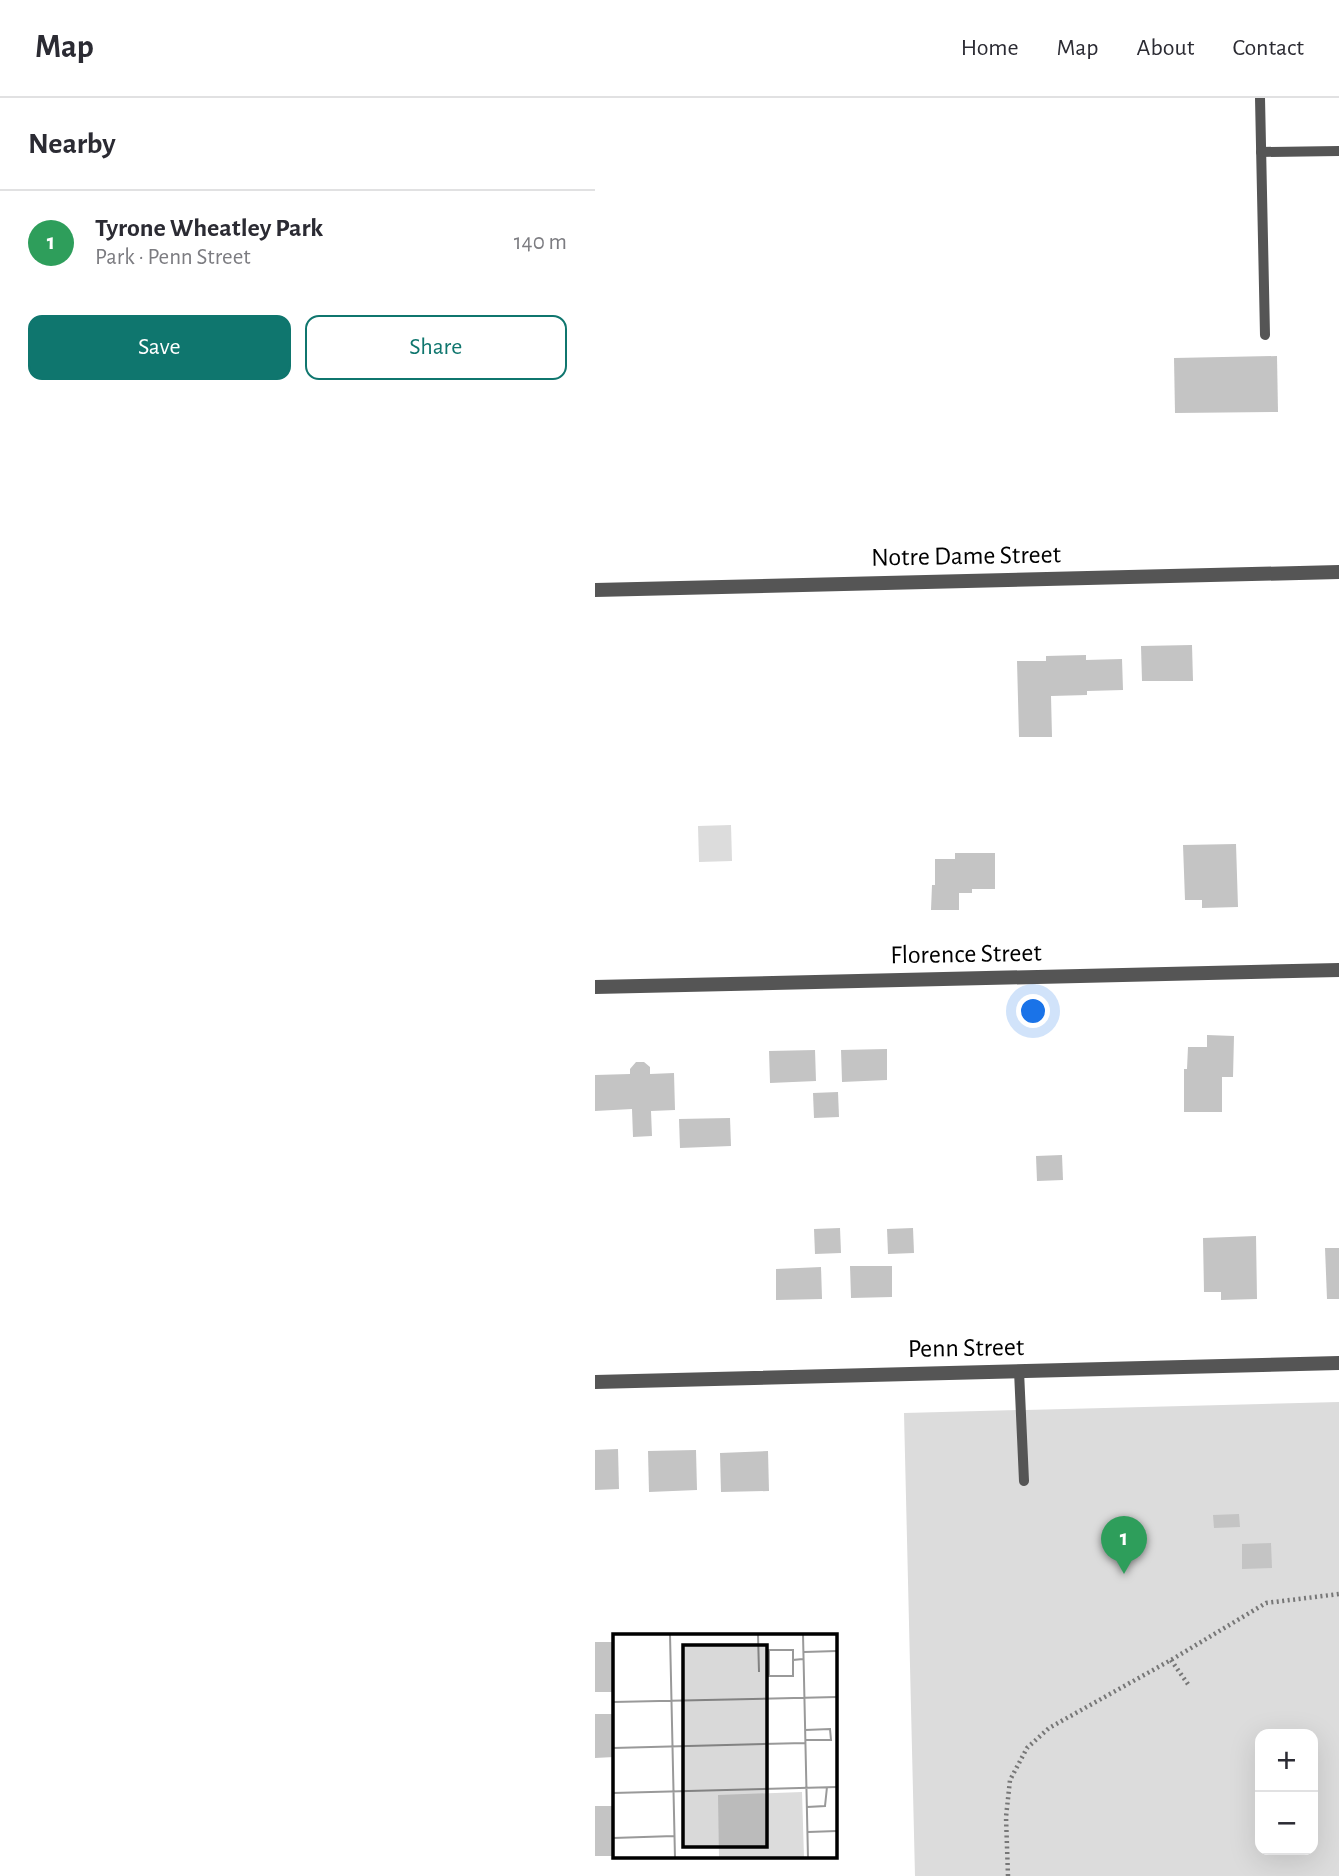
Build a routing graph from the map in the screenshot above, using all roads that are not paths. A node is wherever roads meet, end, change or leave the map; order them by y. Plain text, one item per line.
1 (1260, 98) edge
2 (1339, 151) edge
3 (1261, 152) junction
4 (1265, 335) dead end
5 (1339, 572) edge
6 (595, 590) edge
7 (1339, 970) edge
8 (595, 987) edge
9 (1339, 1363) edge
10 (1019, 1371) junction
11 (595, 1382) edge
12 (1024, 1481) dead end

1 - 3 lane
2 - 3 lane
3 - 4 lane
5 - 6 street, Notre Dame Street
7 - 8 street, Florence Street
9 - 10 street, Penn Street
10 - 11 street, Penn Street
10 - 12 lane

